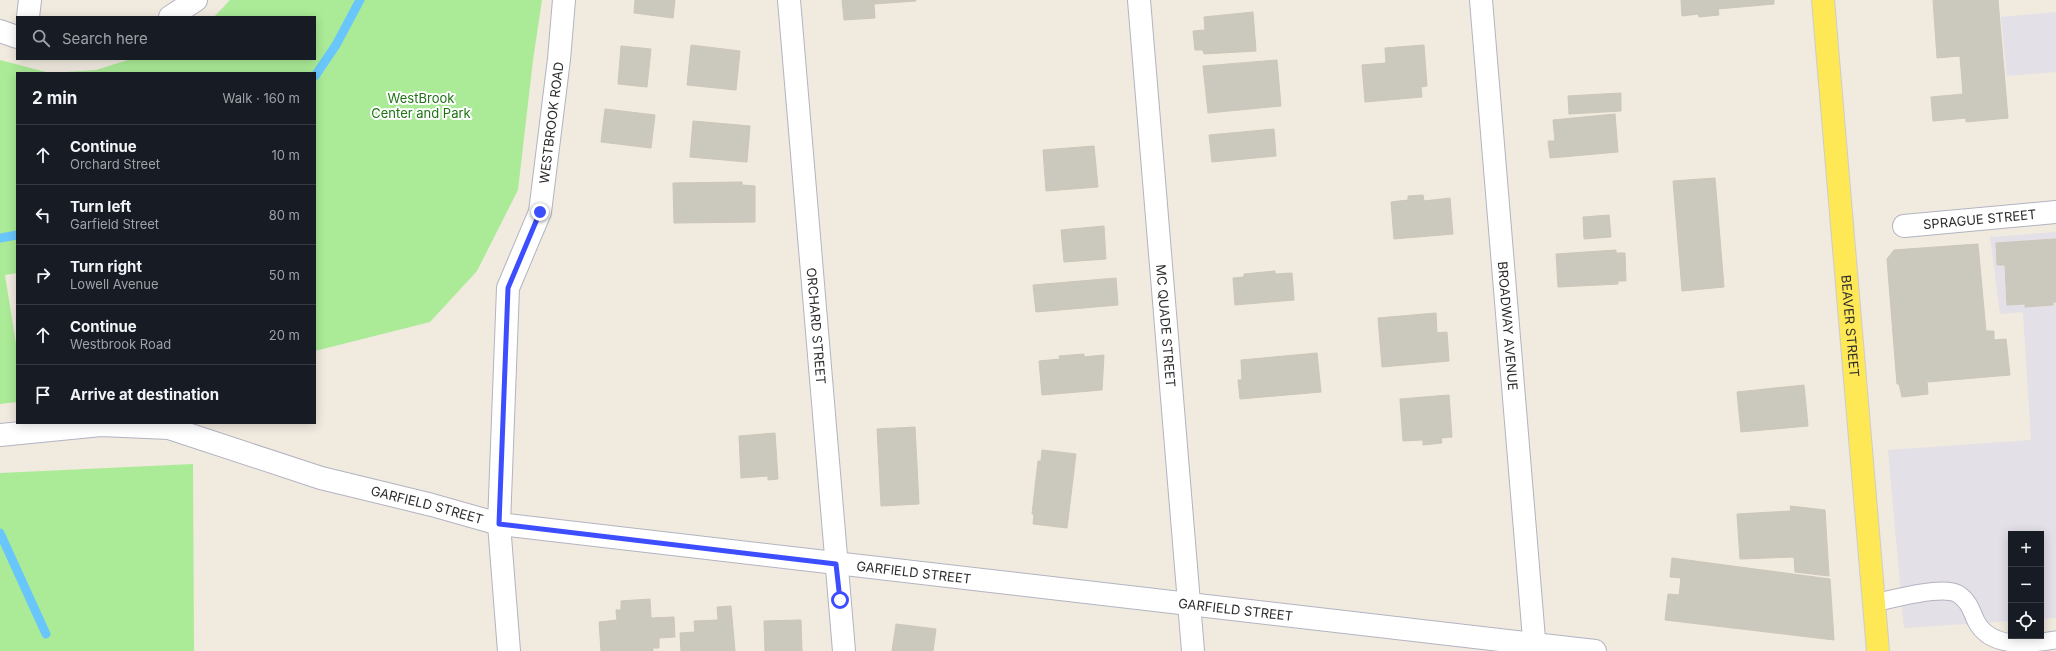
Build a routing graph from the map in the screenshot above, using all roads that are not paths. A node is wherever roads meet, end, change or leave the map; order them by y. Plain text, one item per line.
1 (30, 0) edge
2 (196, 0) edge
3 (564, 0) edge
4 (788, 0) edge
5 (1139, 0) edge
6 (1481, 0) edge
7 (1823, 0) edge
8 (28, 16) edge
9 (172, 16) edge
10 (0, 31) edge
11 (16, 37) edge
12 (2056, 212) edge
13 (1904, 226) dead end
14 (0, 435) edge
15 (499, 524) junction
16 (836, 564) junction
17 (1189, 603) junction
18 (1874, 603) junction
19 (2056, 640) edge
20 (1535, 647) edge
21 (509, 651) edge
22 (844, 651) edge
23 (1194, 651) edge
24 (1595, 651) edge
25 (1878, 651) edge

1 - 8 street
2 - 9 street
3 - 15 street, WESTBROOK ROAD
4 - 16 street, ORCHARD STREET
5 - 17 street, MC QUADE STREET
6 - 20 street, BROADWAY AVENUE
7 - 18 main road, BEAVER STREET
10 - 11 street
12 - 13 street, SPRAGUE STREET
14 - 15 street, GARFIELD STREET
15 - 16 street, GARFIELD STREET
15 - 21 street
16 - 17 street, GARFIELD STREET
16 - 22 street, ORCHARD STREET
17 - 20 street, GARFIELD STREET
17 - 23 street, MC QUADE STREET
18 - 19 lane
18 - 25 main road, BEAVER STREET
20 - 24 street, GARFIELD STREET

